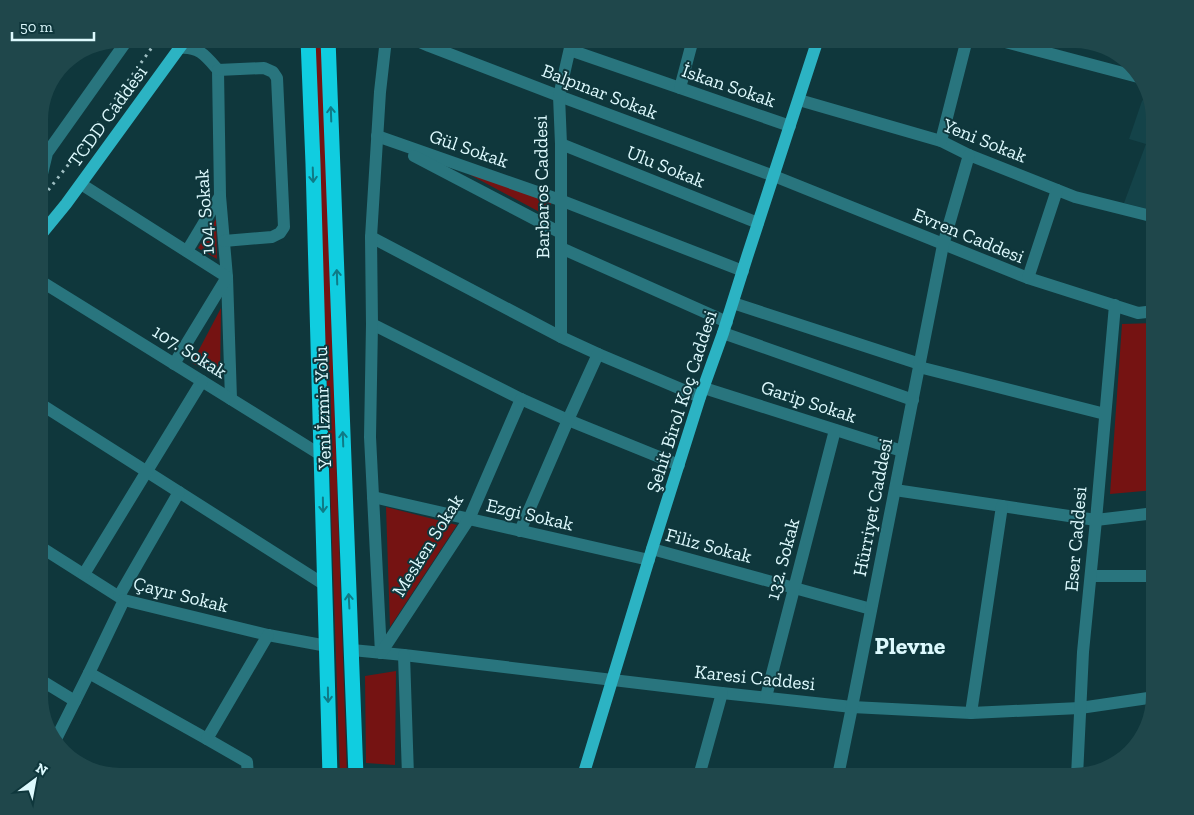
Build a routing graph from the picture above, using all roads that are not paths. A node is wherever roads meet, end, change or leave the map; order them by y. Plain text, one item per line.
1 (122, 47) edge
2 (179, 47) edge
3 (190, 47) edge
4 (308, 47) edge
5 (328, 47) edge
6 (385, 47) edge
7 (433, 47) edge
8 (570, 47) edge
9 (578, 47) edge
10 (688, 47) edge
11 (814, 47) edge
12 (965, 47) edge
13 (1029, 47) edge
14 (1126, 69) edge
15 (218, 70) junction
16 (680, 88) junction
17 (558, 96) junction
18 (799, 100) junction
19 (790, 126) junction
20 (377, 136) junction
21 (941, 141) junction
22 (560, 144) junction
23 (48, 152) edge
24 (969, 155) junction
25 (774, 176) junction
26 (80, 184) junction
27 (1057, 190) junction
28 (220, 196) junction
29 (560, 200) junction
30 (1146, 215) edge
31 (758, 223) junction
32 (48, 226) edge
33 (561, 233) junction
34 (371, 237) junction
35 (224, 241) junction
36 (943, 245) junction
37 (561, 248) junction
38 (187, 251) junction
39 (743, 270) junction
40 (228, 277) junction
41 (1028, 278) junction
42 (48, 286) edge
43 (733, 303) junction
44 (1115, 305) junction
45 (1146, 312) edge
46 (372, 324) junction
47 (725, 328) junction
48 (561, 337) junction
49 (598, 354) junction
50 (174, 364) junction
51 (919, 366) junction
52 (202, 381) junction
53 (702, 392) junction
54 (231, 399) junction
55 (521, 399) junction
56 (913, 400) junction
57 (48, 409) edge
58 (1105, 414) junction
59 (568, 420) junction
60 (835, 430) junction
61 (902, 451) junction
62 (321, 454) junction
63 (680, 465) junction
64 (147, 472) junction
65 (895, 490) junction
66 (179, 492) junction
67 (373, 497) junction
68 (1002, 506) junction
69 (1146, 514) edge
70 (469, 519) junction
71 (1096, 520) junction
72 (520, 531) junction
73 (48, 552) edge
74 (650, 555) junction
75 (84, 574) junction
76 (1091, 576) junction
77 (1146, 576) edge
78 (325, 585) junction
79 (794, 588) junction
80 (121, 598) junction
81 (871, 609) junction
82 (268, 635) junction
83 (327, 646) junction
84 (352, 650) junction
85 (381, 653) junction
86 (404, 655) junction
87 (89, 673) junction
88 (612, 679) junction
89 (48, 684) edge
90 (722, 693) junction
91 (766, 697) junction
92 (1146, 698) edge
93 (75, 701) junction
94 (852, 707) junction
95 (1080, 708) junction
96 (971, 713) junction
97 (58, 733) edge
98 (207, 738) junction
99 (247, 768) edge
100 (330, 768) edge
101 (360, 768) edge
102 (408, 768) edge
103 (585, 768) edge
104 (701, 768) edge
105 (840, 768) edge
106 (1077, 768) edge

1 - 23 street
2 - 26 main road, TCDD Caddesi
3 - 15 street
4 -> 62 highway, Yeni İzmir Yolu
84 -> 5 highway, Yeni İzmir Yolu
6 - 20 street
7 - 17 street, Balpınar Sokak
8 - 17 street, Barbaros Caddesi
9 - 16 street, İskan Sokak
10 - 16 street
11 - 18 main road, Şehit Birol Koç Caddesi
12 - 21 street
13 - 14 street
15 - 28 street, 104. Sokak
15 - 35 street
16 - 19 street, İskan Sokak
17 - 22 street, Barbaros Caddesi
17 - 25 street, Balpınar Sokak
18 - 19 main road, Şehit Birol Koç Caddesi
18 - 21 street, Yeni Sokak
19 - 25 main road, Şehit Birol Koç Caddesi
20 - 29 street, Gül Sokak
20 - 33 street, Gül Sokak
20 - 34 street
21 - 24 street, Yeni Sokak
22 - 29 street, Barbaros Caddesi
22 - 31 street, Ulu Sokak
24 - 27 street, Yeni Sokak
24 - 36 street, Hürriyet Caddesi
25 - 31 main road, Şehit Birol Koç Caddesi
25 - 36 street, Evren Caddesi
26 - 32 main road, TCDD Caddesi
26 - 38 street
27 - 30 street, Yeni Sokak
27 - 41 street
28 - 35 street, 104. Sokak
28 - 38 street
29 - 33 street, Barbaros Caddesi
29 - 39 street, Gül Sokak
31 - 39 main road, Şehit Birol Koç Caddesi
33 - 37 street, Barbaros Caddesi
34 - 46 street
34 - 48 street, Garip Sokak
35 - 40 street, 104. Sokak
36 - 41 street, Evren Caddesi
36 - 51 street, Hürriyet Caddesi
37 - 47 street
37 - 48 street, Barbaros Caddesi
38 - 40 street
39 - 43 main road, Şehit Birol Koç Caddesi
40 - 50 street
40 - 54 street, 104. Sokak
41 - 44 street, Evren Caddesi
42 - 50 street, 107. Sokak
43 - 47 main road, Şehit Birol Koç Caddesi
43 - 51 street
44 - 45 street, Evren Caddesi
44 - 58 street, Eser Caddesi
46 - 55 street
46 - 67 street
47 - 53 main road, Şehit Birol Koç Caddesi
47 - 56 street
48 - 49 street, Garip Sokak
49 - 53 street, Garip Sokak
49 - 59 street
50 - 52 street, 107. Sokak
51 - 56 street, Hürriyet Caddesi
51 - 58 street
52 - 54 street, 107. Sokak
52 - 64 street
53 - 60 street, Garip Sokak
53 - 63 main road, Şehit Birol Koç Caddesi
54 - 62 street, 107. Sokak
55 - 59 street
55 - 70 street, Mesken Sokak
56 - 61 street, Hürriyet Caddesi
57 - 64 street
58 - 71 street, Eser Caddesi
59 - 63 street
59 - 72 street
60 - 61 street, Garip Sokak
60 - 79 street, 132. Sokak
61 - 65 street, Hürriyet Caddesi
62 -> 78 highway, Yeni İzmir Yolu
63 - 74 main road, Şehit Birol Koç Caddesi
64 - 66 street
64 - 75 street
65 - 68 street
65 - 81 street, Hürriyet Caddesi
66 - 78 street
66 - 80 street
67 - 70 street, Ezgi Sokak
67 - 85 street
68 - 71 street
68 - 96 street
69 - 71 street
70 - 72 street, Ezgi Sokak
70 - 85 street, Mesken Sokak
71 - 76 street, Eser Caddesi
72 - 74 street, Ezgi Sokak
73 - 75 street, Çayır Sokak
74 - 79 street, Filiz Sokak
74 - 88 main road, Şehit Birol Koç Caddesi
75 - 80 street, Çayır Sokak
76 - 77 street
76 - 95 street, Eser Caddesi
78 - 83 highway, Yeni İzmir Yolu
79 - 81 street, Filiz Sokak
79 - 91 street, 132. Sokak
80 - 82 street, Çayır Sokak
80 - 87 street
81 - 94 street, Hürriyet Caddesi
82 - 83 street, Çayır Sokak
82 - 98 street
83 -> 100 highway, Yeni İzmir Yolu
84 - 85 street, Karesi Caddesi
84 - 101 highway, Yeni İzmir Yolu
85 - 86 street, Karesi Caddesi
86 - 88 street, Karesi Caddesi
86 - 102 street
87 - 93 street
87 - 98 street
88 - 90 street, Karesi Caddesi
88 - 103 main road, Şehit Birol Koç Caddesi
89 - 93 street
90 - 91 street, Karesi Caddesi
90 - 104 street
91 - 94 street, Karesi Caddesi
92 - 95 street, Karesi Caddesi
93 - 97 street
94 - 96 street, Karesi Caddesi
94 - 105 street, Hürriyet Caddesi
95 - 96 street, Karesi Caddesi
95 - 106 street, Eser Caddesi
98 - 99 street

